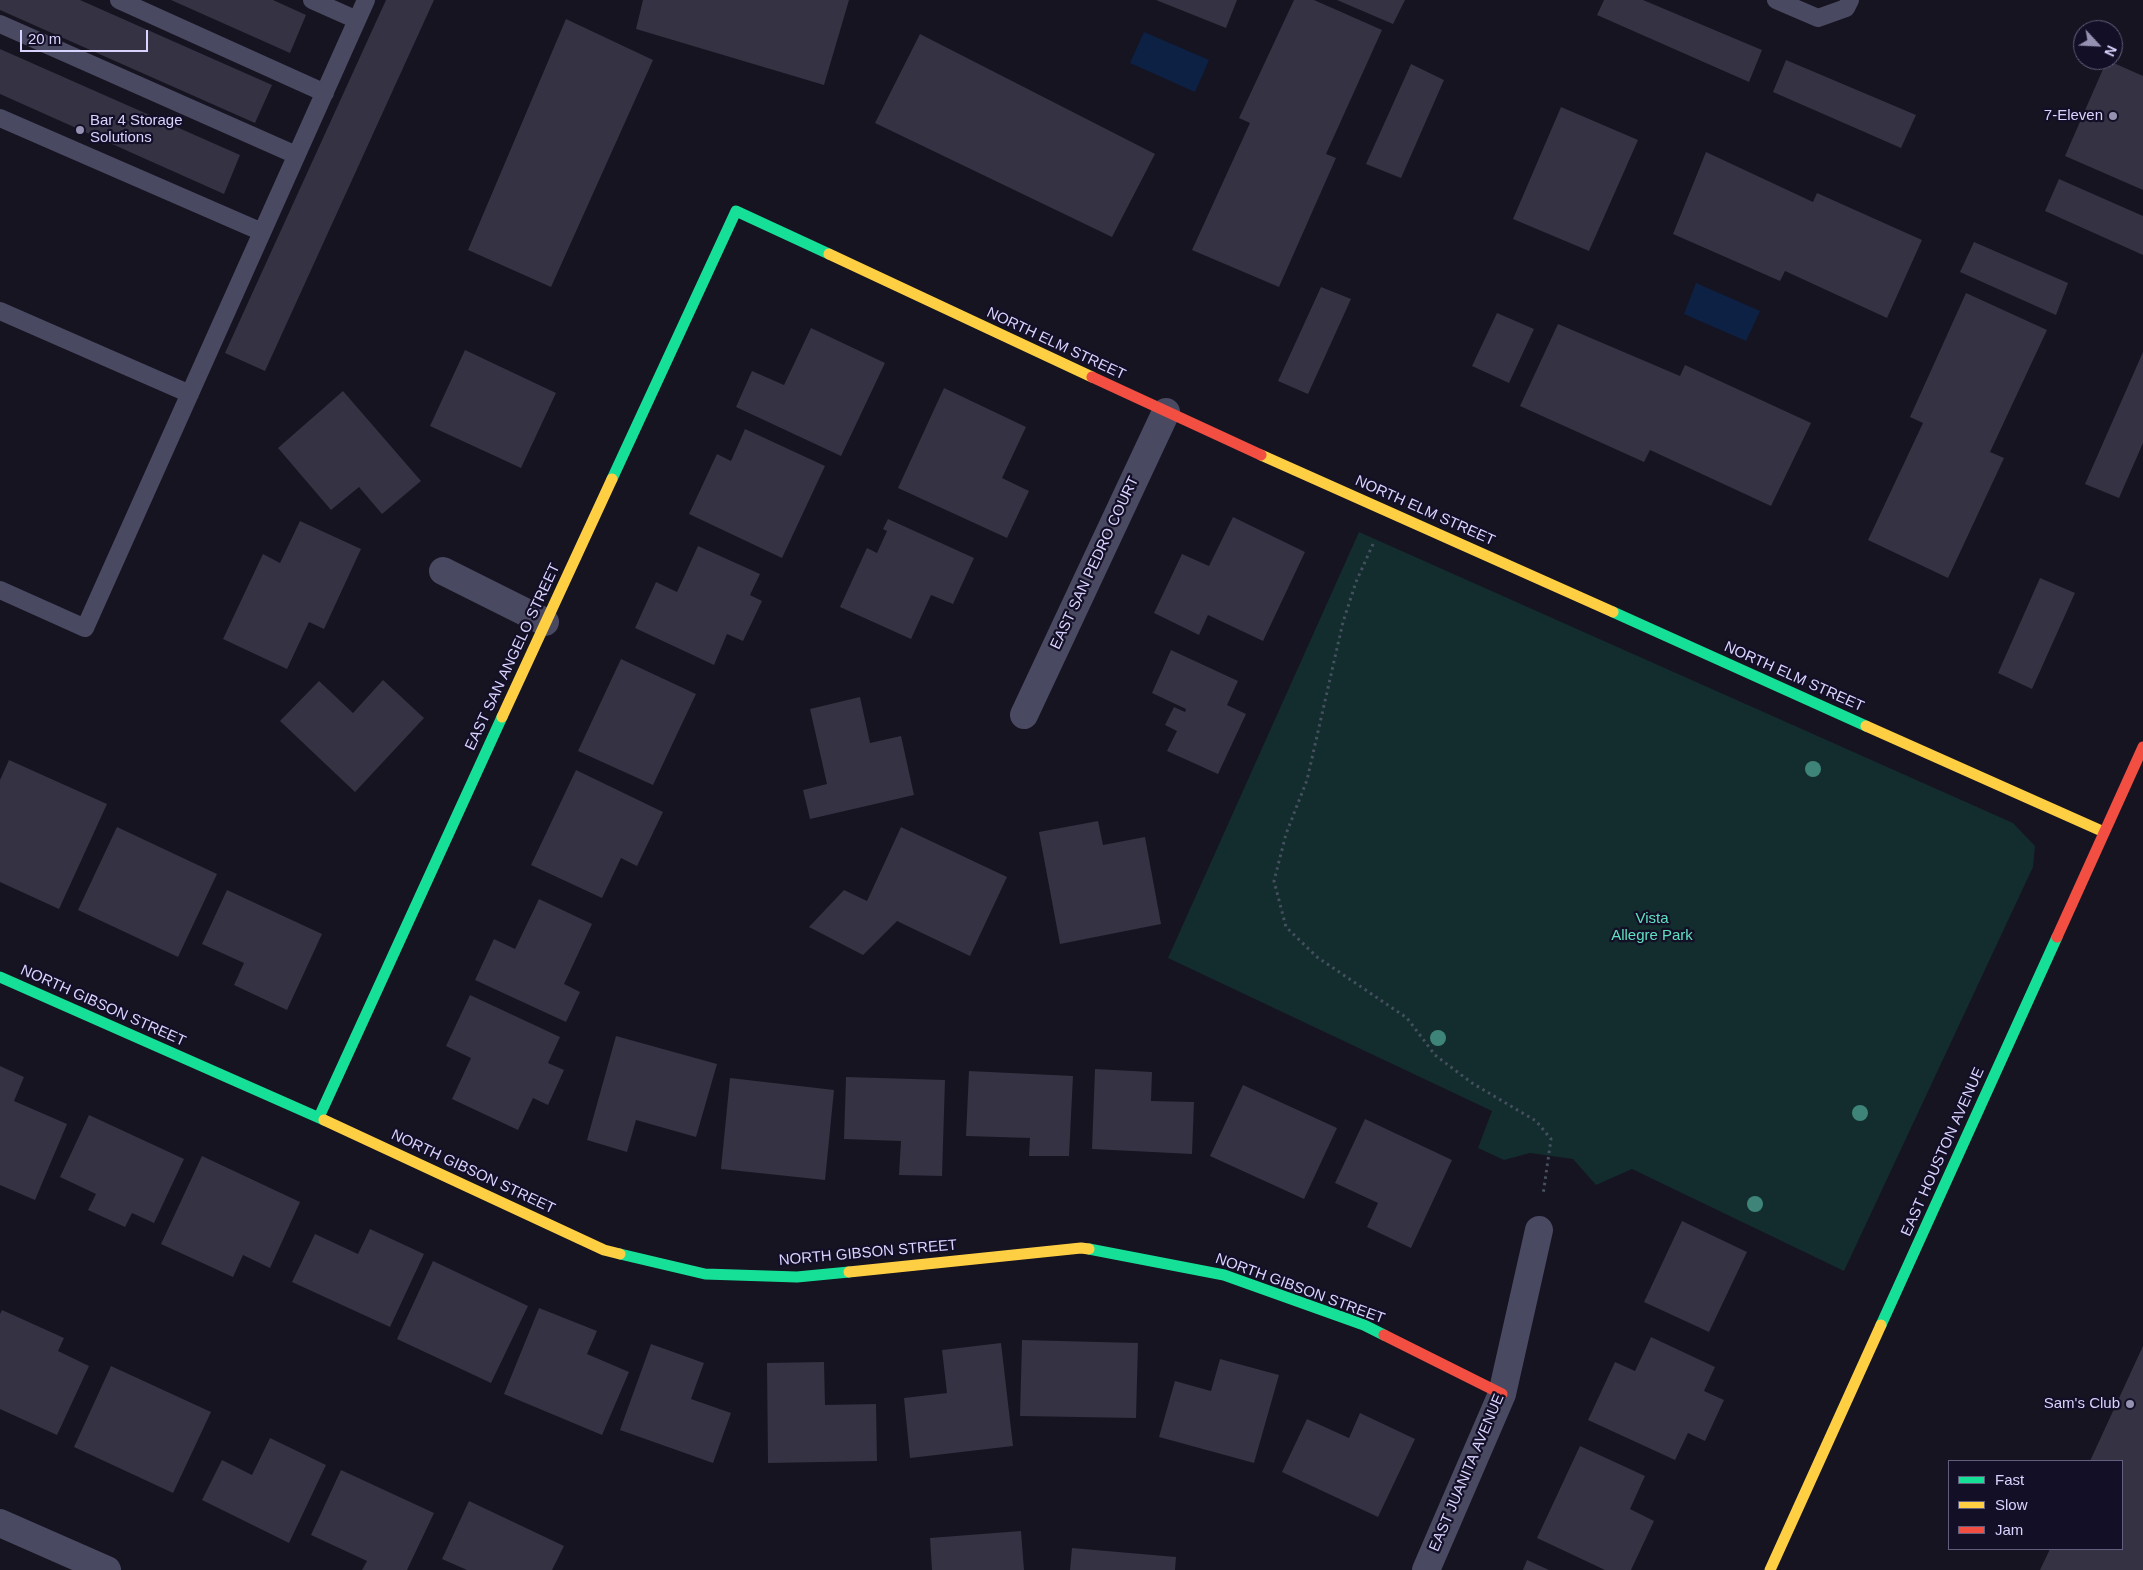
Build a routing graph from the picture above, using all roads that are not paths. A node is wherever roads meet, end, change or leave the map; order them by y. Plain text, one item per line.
1 (118, 0) edge
2 (312, 0) edge
3 (366, 0) edge
4 (1776, 0) edge
5 (1850, 0) edge
6 (357, 20) junction
7 (0, 24) edge
8 (324, 93) junction
9 (0, 118) edge
10 (296, 156) junction
11 (736, 211) joint
12 (262, 232) junction
13 (0, 311) edge
14 (190, 394) junction
15 (1166, 412) junction
16 (443, 571) dead end
17 (0, 590) edge
18 (545, 622) junction
19 (1024, 715) dead end
20 (2143, 747) edge
21 (2104, 832) junction
22 (0, 977) edge
23 (320, 1117) junction
24 (1539, 1230) road end
25 (1502, 1394) junction
26 (0, 1522) edge
27 (106, 1570) edge
28 (1426, 1570) edge
29 (1770, 1570) edge

1 - 8 lane
2 - 6 lane
3 - 6 lane
4 - 5 lane
6 - 8 lane
7 - 10 lane
8 - 10 lane
9 - 12 lane
10 - 12 lane
11 - 15 street, NORTH ELM STREET
11 - 18 street, EAST SAN ANGELO STREET
12 - 14 lane
13 - 14 lane
14 - 17 lane
15 - 19 street, EAST SAN PEDRO COURT
15 - 21 street, NORTH ELM STREET
16 - 18 street
18 - 23 street, EAST SAN ANGELO STREET
20 - 21 street, EAST HOUSTON AVENUE
21 - 29 street, EAST HOUSTON AVENUE
22 - 23 street, NORTH GIBSON STREET
23 - 25 street, NORTH GIBSON STREET
24 - 25 street, EAST JUANITA AVENUE
25 - 28 street, EAST JUANITA AVENUE
26 - 27 street

